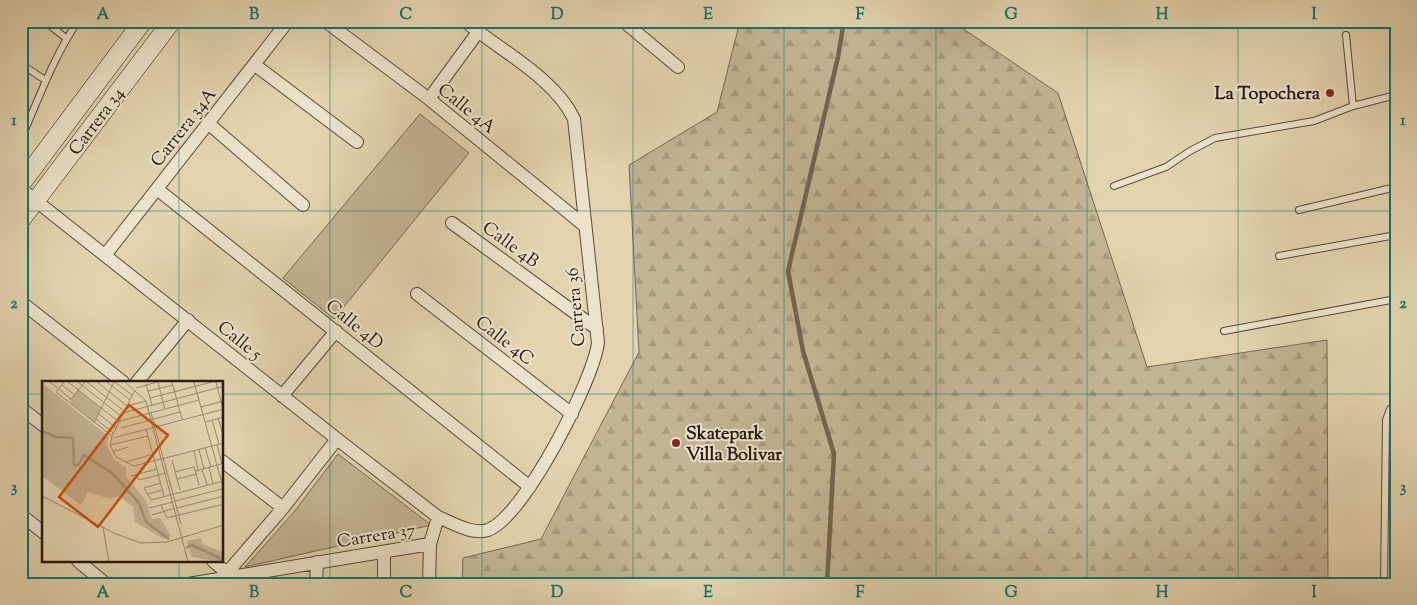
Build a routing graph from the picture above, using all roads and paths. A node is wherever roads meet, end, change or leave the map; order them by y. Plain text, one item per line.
1 (44, 21) edge
2 (78, 21) edge
3 (143, 21) edge
4 (172, 21) edge
5 (288, 21) edge
6 (325, 21) edge
7 (465, 21) edge
8 (623, 21) edge
9 (478, 32) junction
10 (1346, 35) dead end
11 (66, 38) junction
12 (21, 64) edge
13 (255, 65) junction
14 (678, 67) dead end
15 (45, 80) junction
16 (1396, 95) edge
17 (429, 100) junction
18 (1353, 106) junction
19 (209, 124) junction
20 (22, 135) edge
21 (357, 142) dead end
22 (21, 184) edge
23 (1114, 186) dead end
24 (1396, 187) edge
25 (21, 189) edge
26 (157, 189) junction
27 (36, 201) junction
28 (303, 205) dead end
29 (1300, 210) dead end
30 (21, 220) edge
31 (452, 223) dead end
32 (585, 226) junction
33 (1396, 235) edge
34 (106, 254) junction
35 (1279, 256) dead end
36 (417, 294) dead end
37 (1396, 300) edge
38 (21, 302) edge
39 (188, 320) junction
40 (597, 329) junction
41 (336, 331) junction
42 (1224, 331) dead end
43 (122, 381) edge
44 (138, 381) edge
45 (282, 396) junction
46 (1396, 403) edge
47 (21, 408) edge
48 (572, 414) junction
49 (42, 424) edge
50 (337, 439) junction
51 (224, 463) edge
52 (530, 487) junction
53 (283, 508) junction
54 (21, 515) edge
55 (438, 517) junction
56 (42, 531) edge
57 (430, 544) junction
58 (384, 552) junction
59 (79, 562) edge
60 (214, 562) edge
61 (317, 562) junction
62 (234, 577) edge
63 (106, 584) edge
64 (188, 584) edge
65 (316, 584) edge
66 (384, 584) edge
67 (429, 584) edge
68 (1384, 584) edge

1 - 11 lane
2 - 11 lane
3 - 22 street, Carrera 34
4 - 27 street, Carrera 34
5 - 13 street, Carrera 34A
6 - 17 street, Calle 4A
7 - 9 street
8 - 14 street
9 - 17 street
9 - 32 street, Carrera 36
10 - 18 lane
11 - 15 lane
12 - 15 lane
13 - 19 street, Carrera 34A
13 - 21 street
15 - 20 lane
16 - 18 lane
17 - 32 street, Calle 4A
18 - 23 lane
19 - 26 street, Carrera 34A
19 - 28 street
24 - 29 lane
25 - 27 street, Calle 5
26 - 34 street, Carrera 34A
26 - 41 street, Calle 4D
27 - 30 street, Carrera 34
27 - 34 street, Calle 5
31 - 40 street, Calle 4B
32 - 40 street, Carrera 36
33 - 35 lane
34 - 39 street, Calle 5
36 - 48 street, Calle 4C
37 - 42 lane
38 - 43 street
39 - 44 street
39 - 45 street, Calle 5
40 - 48 street, Carrera 36
41 - 45 street
41 - 52 street, Calle 4D
45 - 50 street, Calle 5
46 - 68 lane
47 - 49 street
48 - 52 street, Carrera 36
50 - 53 street
50 - 55 street, Calle 5
51 - 53 street
52 - 55 street, Carrera 37
53 - 62 street
54 - 56 street
55 - 57 street, Carrera 37
57 - 58 street, Carrera 37
57 - 67 street
58 - 61 street, Carrera 37
58 - 66 street
59 - 63 street
60 - 62 street
61 - 62 street, Carrera 37
61 - 65 street
62 - 64 street, Carrera 37

